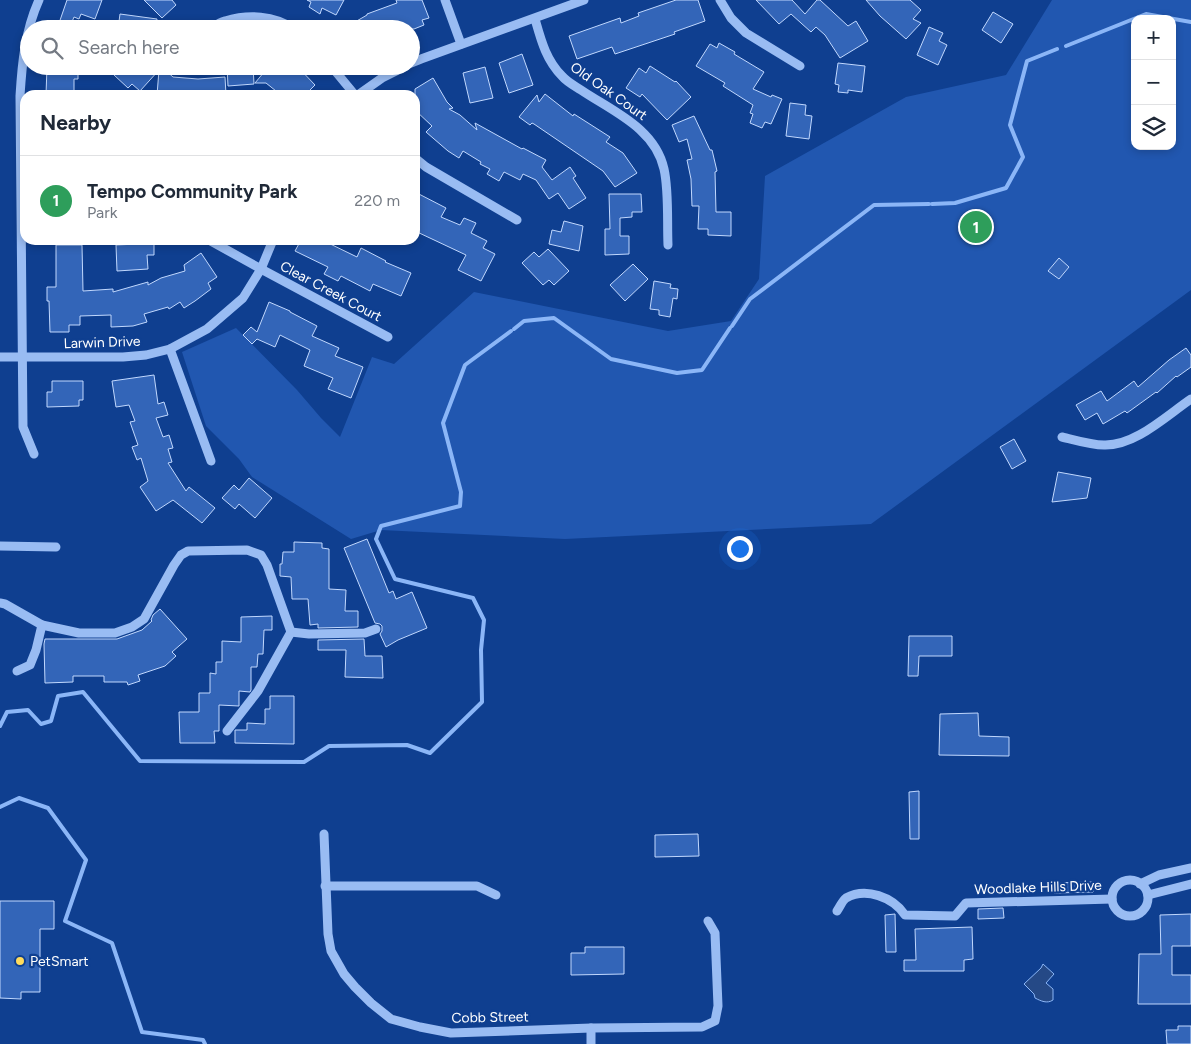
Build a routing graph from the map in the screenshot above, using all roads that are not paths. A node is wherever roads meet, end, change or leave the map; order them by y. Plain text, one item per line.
1 (39, 0) edge
2 (445, 0) edge
3 (584, 0) edge
4 (720, 0) edge
5 (535, 18) junction
6 (32, 20) edge
7 (228, 20) edge
8 (275, 20) edge
9 (461, 44) junction
10 (420, 59) edge
11 (800, 66) dead end
12 (22, 75) edge
13 (339, 75) edge
14 (388, 75) edge
15 (21, 90) edge
16 (353, 90) edge
17 (364, 90) edge
18 (420, 162) edge
19 (517, 220) dead end
20 (21, 245) edge
21 (218, 245) edge
22 (271, 245) edge
23 (668, 245) dead end
24 (261, 270) junction
25 (388, 337) dead end
26 (170, 349) junction
27 (0, 357) edge
28 (22, 357) junction
29 (1191, 399) edge
30 (1062, 437) dead end
31 (34, 454) dead end
32 (211, 462) dead end
33 (0, 546) edge
34 (56, 547) dead end
35 (0, 603) edge
36 (42, 625) junction
37 (376, 629) dead end
38 (291, 632) junction
39 (17, 671) dead end
40 (227, 730) dead end
41 (324, 834) dead end
42 (1191, 868) edge
43 (1140, 884) junction
44 (1191, 884) edge
45 (325, 886) junction
46 (496, 895) dead end
47 (1148, 896) junction
48 (1112, 898) junction
49 (837, 911) dead end
50 (708, 921) dead end
51 (590, 1028) junction
52 (591, 1044) edge

1 - 6 street
2 - 9 street
3 - 5 street
4 - 11 street
5 - 9 street
5 - 23 street, Old Oak Court
7 - 8 street
9 - 10 street
12 - 15 street
13 - 16 street
14 - 17 street
18 - 19 street
20 - 28 street
21 - 24 street, Clear Creek Court
22 - 24 street, Larwin Drive
24 - 25 street, Clear Creek Court
24 - 26 street, Larwin Drive
26 - 28 street, Larwin Drive
26 - 32 street
27 - 28 street, Larwin Drive
28 - 31 street
29 - 30 street
33 - 34 street
35 - 36 street
36 - 38 street
36 - 39 street
37 - 38 street
38 - 40 street
41 - 45 street, Cobb Street
42 - 43 street
43 - 47 street
43 - 48 street
44 - 47 street
45 - 46 street
45 - 51 street, Cobb Street
47 - 48 street
48 - 49 street, Woodlake Hills Drive
50 - 51 street, Cobb Street
51 - 52 street

